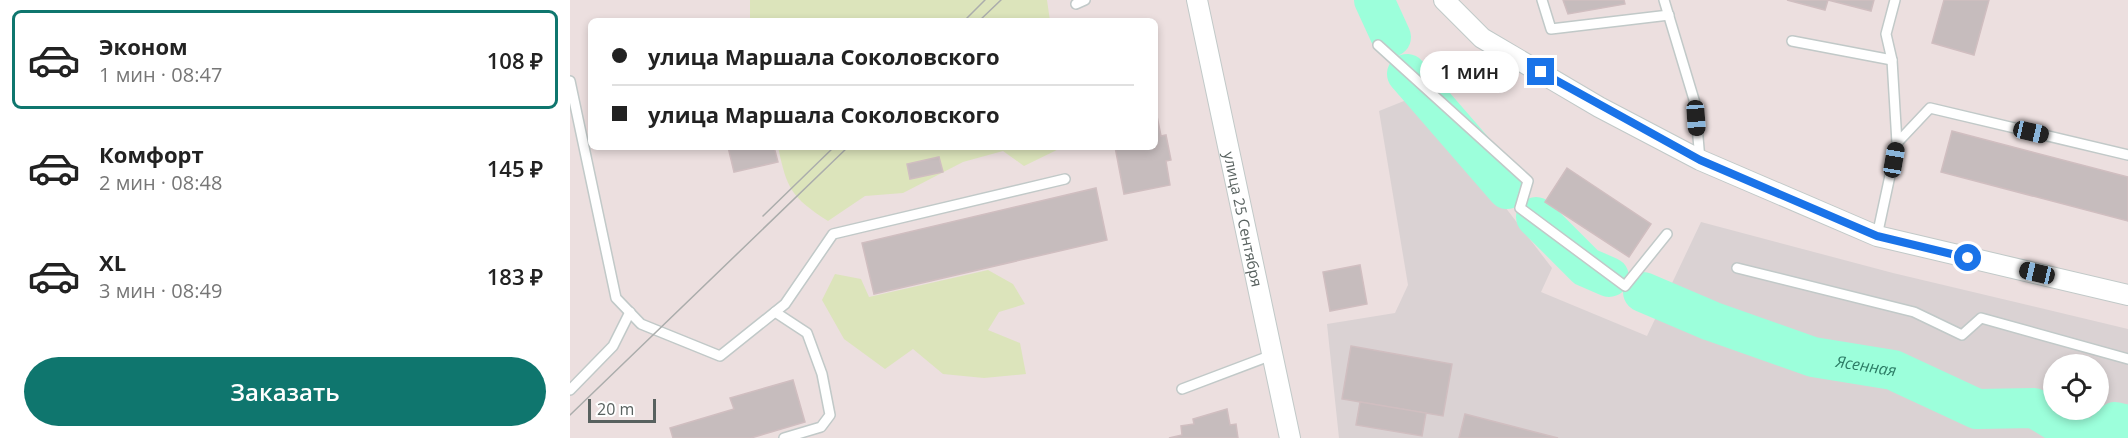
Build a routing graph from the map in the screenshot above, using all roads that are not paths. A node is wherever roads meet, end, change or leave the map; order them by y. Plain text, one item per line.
1 (1197, 0) edge
2 (1444, 0) edge
3 (1542, 0) edge
4 (1664, 0) edge
5 (1895, 0) edge
6 (1669, 15) junction
7 (1792, 41) dead end
8 (1378, 45) dead end
9 (1892, 60) junction
10 (570, 81) edge
11 (1897, 143) junction
12 (2128, 155) edge
13 (1700, 160) junction
14 (1065, 179) dead end
15 (1667, 234) dead end
16 (1877, 236) junction
17 (1737, 268) dead end
18 (2128, 295) edge
19 (630, 312) junction
20 (775, 312) junction
21 (1272, 355) junction
22 (2128, 359) edge
23 (1182, 389) dead end
24 (570, 390) edge
25 (784, 438) edge
26 (1290, 438) edge

1 - 21 street, улица 25 Сентября
2 - 13 street
3 - 6 lane
4 - 6 lane
5 - 9 lane
6 - 13 lane
7 - 9 lane
8 - 15 lane
9 - 11 lane
10 - 19 lane
11 - 12 lane
11 - 16 lane
13 - 16 street
14 - 20 lane
16 - 18 street
17 - 22 lane
19 - 20 lane
19 - 24 lane
20 - 25 lane
21 - 23 lane
21 - 26 street, улица 25 Сентября

